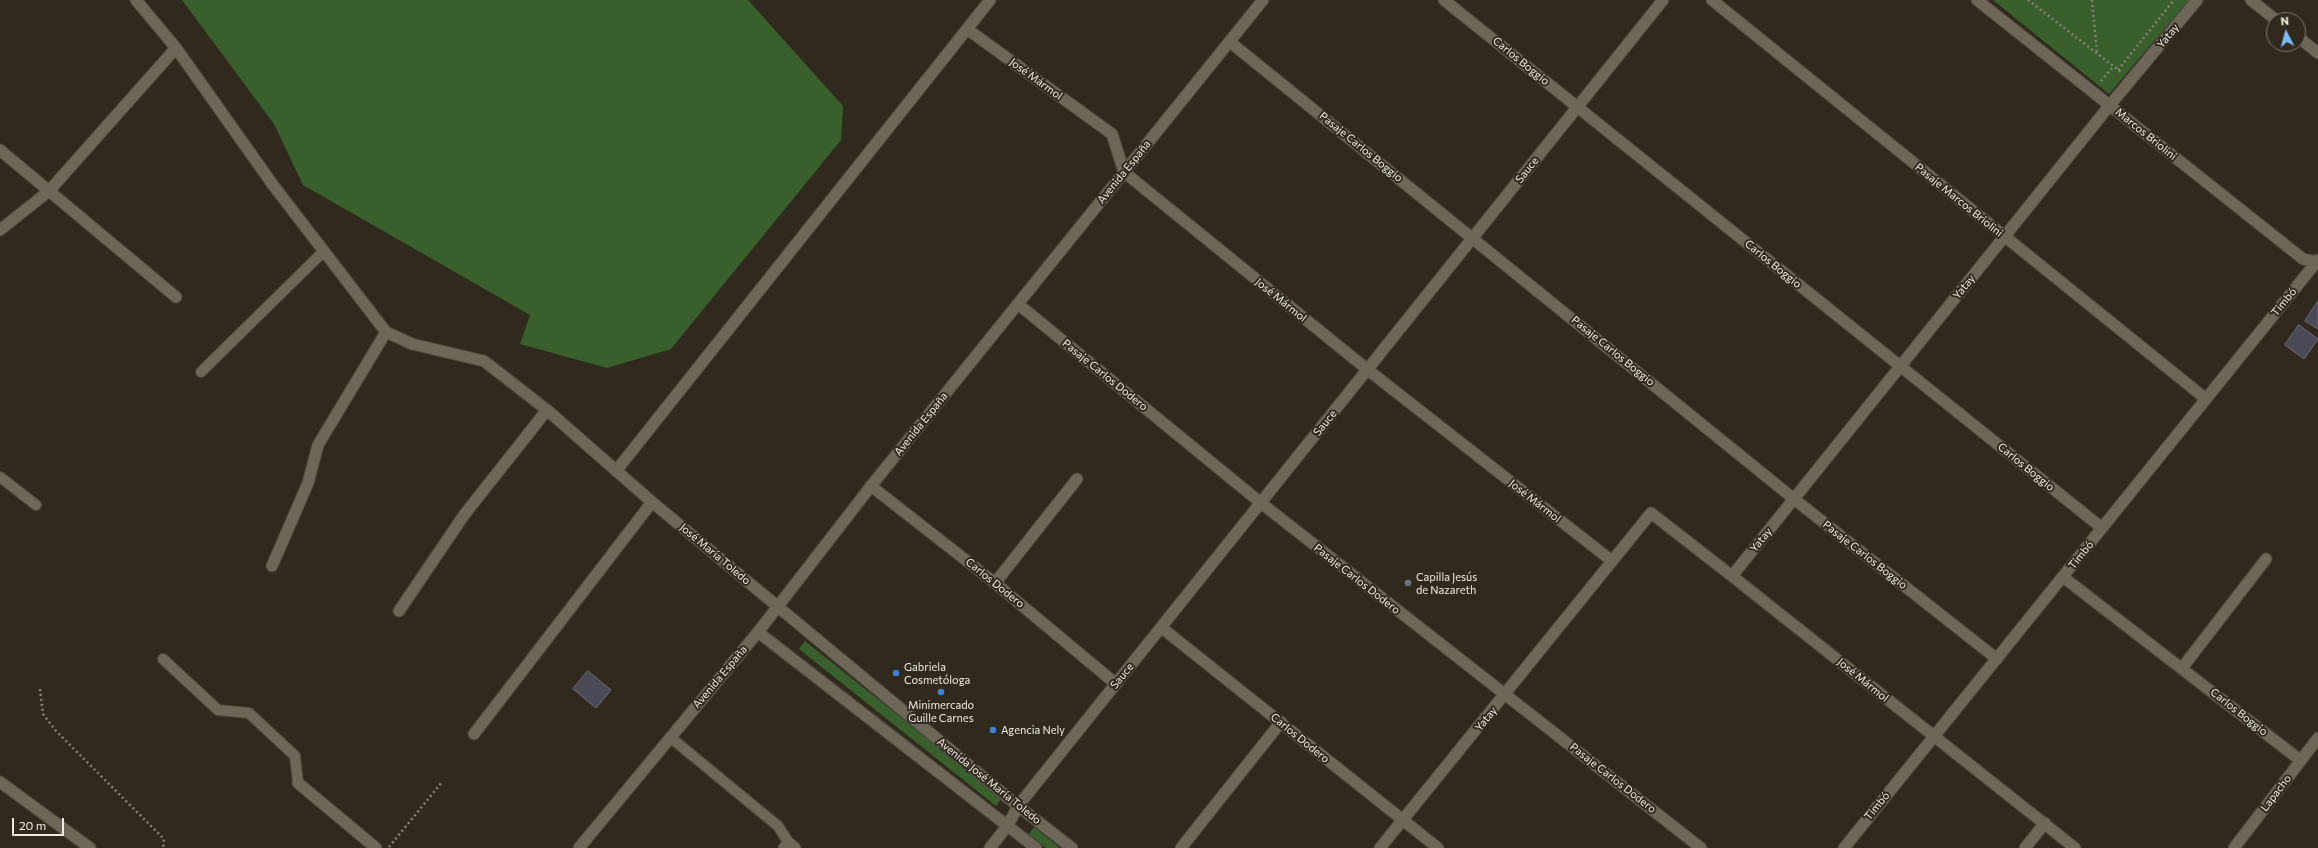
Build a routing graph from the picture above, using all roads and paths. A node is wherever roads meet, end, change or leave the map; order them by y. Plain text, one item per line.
1 (136, 0) edge
2 (990, 0) edge
3 (1263, 0) edge
4 (1444, 0) edge
5 (1663, 0) edge
6 (1712, 0) edge
7 (1977, 0) edge
8 (2028, 0) edge
9 (2092, 0) edge
10 (2174, 0) edge
11 (2197, 0) edge
12 (2251, 0) edge
13 (2266, 12) edge
14 (967, 29) junction
15 (1230, 42) junction
16 (2306, 43) edge
17 (176, 48) junction
18 (2318, 53) edge
19 (2097, 54) junction
20 (2118, 70) junction
21 (2133, 79) junction
22 (2110, 105) junction
23 (1577, 106) junction
24 (0, 150) edge
25 (1124, 172) junction
26 (49, 191) junction
27 (0, 230) edge
28 (2004, 237) junction
29 (1474, 238) junction
30 (324, 251) junction
31 (2318, 261) edge
32 (176, 297) dead end
33 (1018, 304) junction
34 (386, 332) junction
35 (1900, 366) junction
36 (1368, 370) junction
37 (201, 372) dead end
38 (2206, 399) junction
39 (547, 410) junction
40 (616, 471) junction
41 (0, 477) edge
42 (1077, 479) dead end
43 (871, 486) junction
44 (1794, 499) junction
45 (652, 502) junction
46 (1261, 503) junction
47 (36, 505) dead end
48 (1651, 514) joint
49 (2102, 528) junction
50 (2266, 559) dead end
51 (1612, 561) junction
52 (272, 566) dead end
53 (1732, 576) junction
54 (2063, 577) junction
55 (995, 583) junction
56 (777, 606) junction
57 (399, 611) dead end
58 (1162, 628) junction
59 (758, 632) junction
60 (162, 659) dead end
61 (1997, 659) junction
62 (2182, 668) junction
63 (1116, 684) junction
64 (40, 689) dead end
65 (1506, 693) junction
66 (1281, 722) junction
67 (474, 734) dead end
68 (670, 737) junction
69 (1934, 737) junction
70 (2318, 738) edge
71 (2300, 760) junction
72 (0, 782) edge
73 (442, 782) dead end
74 (298, 783) joint
75 (1018, 806) junction
76 (1403, 820) junction
77 (2045, 824) junction
78 (1008, 826) junction
79 (370, 846) edge
80 (789, 846) edge
81 (90, 848) edge
82 (163, 848) edge
83 (389, 848) edge
84 (579, 848) edge
85 (990, 848) edge
86 (1036, 848) edge
87 (1072, 848) edge
88 (1181, 848) edge
89 (1380, 848) edge
90 (1438, 848) edge
91 (1701, 848) edge
92 (1844, 848) edge
93 (2025, 848) edge
94 (2075, 848) edge
95 (2234, 848) edge

1 - 17 street
2 - 14 street
3 - 15 street, Avenida España
4 - 23 street, Carlos Boggio
5 - 23 street, Sauce
6 - 28 street, Pasaje Marcos Briolini
7 - 22 street, Marcos Briolini
8 - 19 path
9 - 19 path
10 - 20 path
11 - 21 street, Yatay
12 - 13 street
14 - 25 street, José Mármol
14 - 40 street
15 - 25 street, Avenida España
15 - 29 street, Pasaje Carlos Boggio
16 - 18 street
17 - 26 street
17 - 30 street
19 - 20 path
20 - 21 path
21 - 22 street, Yatay
22 - 28 street, Yatay
22 - 31 street, Marcos Briolini
23 - 29 street, Sauce
23 - 35 street, Carlos Boggio
24 - 26 street
25 - 33 street, Avenida España
25 - 36 street, José Mármol
26 - 27 street
26 - 32 street
28 - 35 street, Yatay
28 - 38 street, Pasaje Marcos Briolini
29 - 36 street, Sauce
29 - 44 street, Pasaje Carlos Boggio
30 - 34 street
30 - 37 lane
31 - 38 street, Timbó
33 - 43 street, Avenida España
33 - 46 street, Pasaje Carlos Dodero
34 - 39 street, José María Toledo
34 - 52 street
35 - 44 street, Yatay
35 - 49 street, Carlos Boggio
36 - 46 street, Sauce
36 - 51 street, José Mármol
38 - 49 street, Timbó
39 - 40 street, José María Toledo
39 - 57 street
40 - 45 street, José María Toledo
41 - 47 lane
42 - 55 street
43 - 55 street, Carlos Dodero
43 - 56 street, Avenida España
44 - 53 street, Yatay
44 - 61 street, Pasaje Carlos Boggio
45 - 56 street, José María Toledo
45 - 67 street
46 - 58 street, Sauce
46 - 65 street, Pasaje Carlos Dodero
48 - 51 street, Yatay
48 - 53 street, José Mármol
49 - 54 street, Timbó
50 - 62 street
51 - 65 street, Yatay
53 - 69 street, José Mármol
54 - 61 street, Timbó
54 - 62 street, Carlos Boggio
55 - 63 street, Carlos Dodero
56 - 59 street, Avenida España
56 - 75 street, Avenida José María Toledo
58 - 63 street, Sauce
58 - 66 street, Carlos Dodero
59 - 68 street, Avenida España
59 - 78 street, Avenida José María Toledo
60 - 74 lane
61 - 69 street, Timbó
62 - 71 street, Carlos Boggio
63 - 75 street, Sauce
64 - 82 path
65 - 76 street, Yatay
65 - 91 street, Pasaje Carlos Dodero
66 - 76 street, Carlos Dodero
66 - 88 street
68 - 80 lane
68 - 84 street, Avenida España
69 - 77 street, José Mármol
69 - 92 street, Timbó
70 - 71 street, Lapacho
71 - 95 street, Lapacho
72 - 81 street
73 - 83 path
74 - 79 street
75 - 78 street, Sauce
75 - 87 street, Avenida José María Toledo
76 - 89 street, Yatay
76 - 90 street, Carlos Dodero
77 - 93 street
77 - 94 street, José Mármol
78 - 85 street, Sauce
78 - 86 street, Avenida José María Toledo

